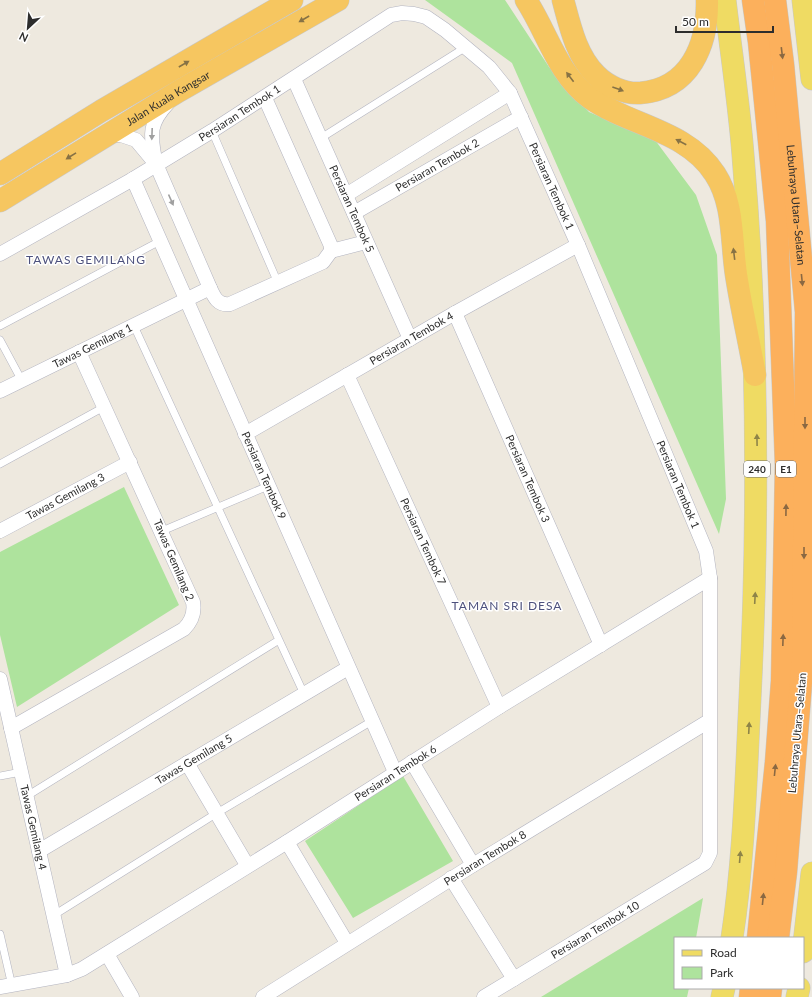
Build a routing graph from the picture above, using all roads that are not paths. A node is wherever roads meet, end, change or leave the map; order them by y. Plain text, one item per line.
1 (261, 0) edge
2 (292, 0) edge
3 (338, 0) edge
4 (526, 0) edge
5 (563, 0) edge
6 (707, 0) edge
7 (725, 0) edge
8 (753, 0) edge
9 (775, 0) edge
10 (803, 0) edge
11 (220, 43) junction
12 (466, 46) junction
13 (294, 79) junction
14 (812, 79) edge
15 (179, 91) junction
16 (510, 93) junction
17 (265, 98) junction
18 (521, 117) junction
19 (212, 131) junction
20 (104, 135) junction
21 (320, 138) junction
22 (156, 164) junction
23 (0, 174) edge
24 (133, 179) junction
25 (346, 194) junction
26 (0, 201) edge
27 (354, 213) junction
28 (160, 242) junction
29 (366, 242) junction
30 (578, 245) junction
31 (331, 252) junction
32 (0, 254) edge
33 (278, 283) junction
34 (210, 288) junction
35 (186, 300) junction
36 (455, 313) junction
37 (0, 326) edge
38 (134, 326) junction
39 (410, 339) junction
40 (0, 340) edge
41 (79, 352) junction
42 (347, 375) junction
43 (755, 375) junction
44 (22, 381) junction
45 (0, 392) edge
46 (104, 407) junction
47 (245, 434) junction
48 (130, 462) junction
49 (0, 464) edge
50 (268, 486) junction
51 (217, 507) junction
52 (0, 531) edge
53 (162, 531) junction
54 (710, 578) junction
55 (279, 640) junction
56 (602, 645) junction
57 (348, 668) junction
58 (0, 679) edge
59 (304, 694) junction
60 (499, 707) junction
61 (372, 721) junction
62 (710, 721) junction
63 (11, 728) junction
64 (412, 762) junction
65 (187, 763) junction
66 (21, 772) junction
67 (395, 772) junction
68 (0, 776) edge
69 (27, 796) junction
70 (217, 813) junction
71 (287, 842) junction
72 (39, 851) junction
73 (705, 863) joint
74 (473, 865) junction
75 (247, 866) junction
76 (812, 873) edge
77 (451, 878) junction
78 (54, 915) junction
79 (0, 934) edge
80 (732, 937) edge
81 (758, 937) edge
82 (778, 937) edge
83 (804, 943) edge
84 (347, 944) junction
85 (107, 954) junction
86 (67, 975) junction
87 (514, 979) junction
88 (6, 986) edge
89 (132, 997) edge
90 (263, 997) edge
91 (484, 997) edge

1 - 11 highway
2 - 11 highway, Jalan Kuala Kangsar
3 -> 15 highway, Jalan Kuala Kangsar
43 -> 4 highway
5 -> 6 highway
7 - 43 main road, 240
81 -> 8 highway, Lebuhraya Utara–Selatan / E1
9 -> 82 highway, Lebuhraya Utara–Selatan / E1
10 - 14 main road
23 -> 11 highway, Jalan Kuala Kangsar
12 - 13 street, Persiaran Tembok 1
12 - 16 street, Persiaran Tembok 1
12 - 21 lane
13 - 17 street, Persiaran Tembok 1
13 - 21 street, Persiaran Tembok 5
15 - 20 highway, Jalan Kuala Kangsar
15 -> 22 street
16 - 18 street, Persiaran Tembok 1
16 - 25 street
17 - 19 street, Persiaran Tembok 1
17 - 31 street
18 - 27 street, Persiaran Tembok 2
18 - 30 street, Persiaran Tembok 1
19 - 22 street, Persiaran Tembok 1
19 - 33 lane
20 - 22 street
20 -> 26 highway, Jalan Kuala Kangsar
21 - 25 street, Persiaran Tembok 5
22 - 24 street, Persiaran Tembok 1
22 -> 34 street
24 - 28 street, Persiaran Tembok 9
24 - 32 street, Persiaran Tembok 1
25 - 27 street, Persiaran Tembok 5
27 - 29 street, Persiaran Tembok 5
28 - 35 street, Persiaran Tembok 9
28 - 37 lane
29 - 31 street
29 - 39 street, Persiaran Tembok 5
30 - 36 street, Persiaran Tembok 4
30 - 54 street, Persiaran Tembok 1
31 - 33 street
33 - 34 street
34 - 35 street, Tawas Gemilang 1
35 - 38 street, Tawas Gemilang 1
35 - 47 street, Persiaran Tembok 9
36 - 39 street, Persiaran Tembok 4
36 - 56 street, Persiaran Tembok 3
38 - 41 street, Tawas Gemilang 1
38 - 51 lane
39 - 42 street, Persiaran Tembok 4
40 - 44 lane
41 - 44 street, Tawas Gemilang 1
41 - 46 street, Tawas Gemilang 2
42 - 47 street, Persiaran Tembok 4
42 - 60 street, Persiaran Tembok 7
80 -> 43 main road, 240
44 - 45 street, Tawas Gemilang 1
46 - 48 street, Tawas Gemilang 2
46 - 49 lane
47 - 50 street, Persiaran Tembok 9
48 - 52 street, Tawas Gemilang 3
48 - 53 street, Tawas Gemilang 2
50 - 51 lane
50 - 57 street, Persiaran Tembok 9
51 - 53 lane
51 - 55 lane
53 - 63 street, Tawas Gemilang 2
54 - 56 street, Persiaran Tembok 6
54 - 62 street, Persiaran Tembok 1
55 - 59 lane
55 - 69 lane
56 - 60 street, Persiaran Tembok 6
57 - 59 street, Tawas Gemilang 5
57 - 61 street, Persiaran Tembok 9
58 - 63 street, Tawas Gemilang 4
59 - 65 street, Tawas Gemilang 5
60 - 64 street, Persiaran Tembok 6
61 - 67 street, Persiaran Tembok 9
61 - 70 lane
62 - 73 street, Persiaran Tembok 1
62 - 74 street, Persiaran Tembok 8
63 - 66 street, Tawas Gemilang 4
64 - 67 street, Persiaran Tembok 6
64 - 74 street
65 - 70 street
65 - 72 street, Tawas Gemilang 5
66 - 68 lane
66 - 69 street, Tawas Gemilang 4
67 - 71 street, Persiaran Tembok 6
69 - 72 street, Tawas Gemilang 4
70 - 75 street
70 - 78 lane
71 - 75 street, Persiaran Tembok 6
71 - 84 street
72 - 78 street, Tawas Gemilang 4
73 - 87 street, Persiaran Tembok 10
74 - 77 street, Persiaran Tembok 8
75 - 85 street, Persiaran Tembok 6
76 - 83 main road
77 - 84 street, Persiaran Tembok 8
77 - 87 street
78 - 86 street, Tawas Gemilang 4
79 - 88 lane
84 - 90 street, Persiaran Tembok 8
85 - 86 street, Persiaran Tembok 6
85 - 89 street
86 - 88 street, Persiaran Tembok 6
87 - 91 street, Persiaran Tembok 10

